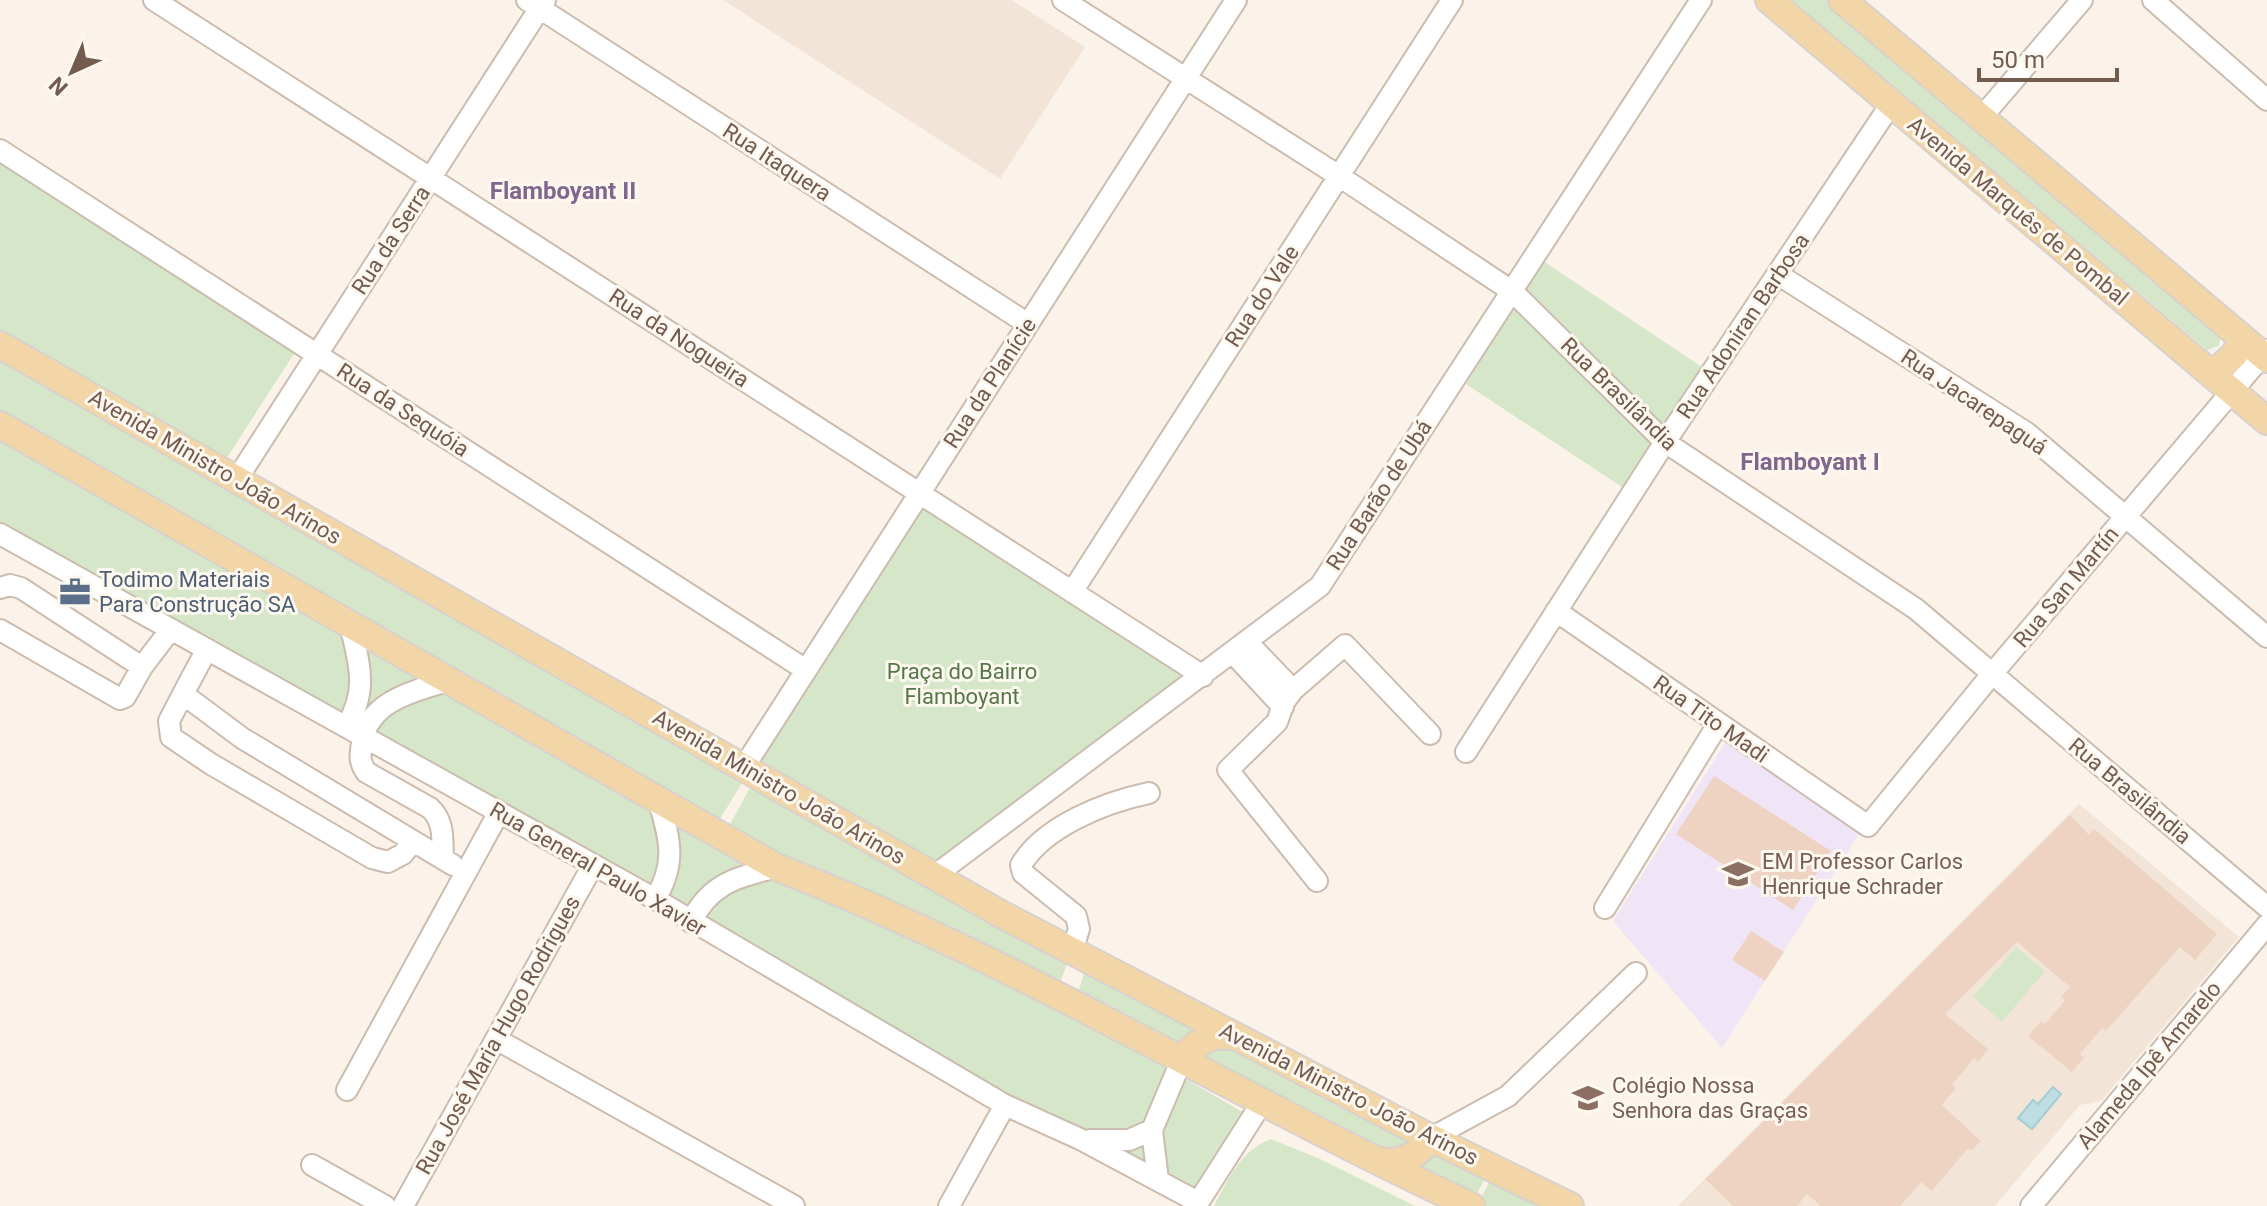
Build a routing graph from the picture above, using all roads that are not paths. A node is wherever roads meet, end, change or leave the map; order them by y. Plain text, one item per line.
1 (154, 0) edge
2 (1063, 0) edge
3 (1236, 0) edge
4 (1452, 0) edge
5 (1701, 0) edge
6 (1769, 0) edge
7 (1842, 0) edge
8 (2082, 0) edge
9 (2153, 0) edge
10 (537, 3) edge
11 (1185, 79) junction
12 (2267, 100) edge
13 (1891, 104) junction
14 (1981, 118) junction
15 (0, 150) edge
16 (1339, 176) junction
17 (430, 178) junction
18 (1779, 275) junction
19 (1513, 292) junction
20 (1028, 324) junction
21 (0, 345) edge
22 (2260, 351) edge
23 (317, 354) junction
24 (2222, 383) junction
25 (2266, 417) edge
26 (0, 425) edge
27 (1665, 442) junction
28 (237, 479) junction
29 (920, 493) junction
30 (2126, 517) junction
31 (0, 534) edge
32 (0, 588) edge
33 (1072, 592) junction
34 (1556, 611) junction
35 (350, 624) junction
36 (171, 629) junction
37 (0, 630) edge
38 (2267, 637) edge
39 (1240, 648) junction
40 (207, 649) junction
41 (142, 667) junction
42 (806, 670) junction
43 (1992, 674) junction
44 (1203, 676) junction
45 (448, 681) junction
46 (183, 694) junction
47 (1288, 698) junction
48 (1718, 724) junction
49 (354, 732) junction
50 (1430, 734) dead end
51 (1466, 752) dead end
52 (744, 767) junction
53 (1149, 793) dead end
54 (658, 798) junction
55 (499, 812) junction
56 (1868, 826) joint
57 (413, 841) junction
58 (443, 859) junction
59 (593, 865) junction
60 (776, 867) junction
61 (466, 872) junction
62 (934, 876) junction
63 (1317, 881) dead end
64 (655, 899) junction
65 (2267, 907) edge
66 (1605, 908) dead end
67 (691, 922) junction
68 (2267, 925) edge
69 (1072, 951) junction
70 (1636, 973) dead end
71 (496, 1039) junction
72 (1243, 1040) junction
73 (1182, 1059) junction
74 (347, 1090) dead end
75 (1263, 1101) junction
76 (1005, 1105) junction
77 (1152, 1130) junction
78 (1431, 1138) junction
79 (1080, 1139) junction
80 (1370, 1158) junction
81 (312, 1165) dead end
82 (1158, 1180) junction
83 (1197, 1204) edge
84 (385, 1206) edge
85 (403, 1206) edge
86 (794, 1206) edge
87 (949, 1206) edge
88 (1471, 1206) edge
89 (1570, 1206) edge
90 (2031, 1206) edge

1 - 17 street, Rua da Nogueira
2 - 11 street, Rua Brasilândia
3 - 11 street, Rua da Planície
4 - 16 street, Rua do Vale
5 - 19 street, Rua Barão de Ubá
6 - 13 main road, Avenida Marquês de Pombal
7 - 14 main road
8 - 14 street
9 - 12 street
10 - 17 street, Rua da Serra
10 - 20 street, Rua Itaquera
11 - 16 street, Rua Brasilândia
11 - 20 street, Rua da Planície
13 - 18 street, Rua Adoniran Barbosa
13 - 24 main road, Avenida Marquês de Pombal
14 - 22 main road
15 - 23 street, Rua da Sequóia
16 - 19 street, Rua Brasilândia
16 - 33 street, Rua do Vale
17 - 23 street, Rua da Serra
17 - 29 street, Rua da Nogueira
18 - 27 street, Rua Adoniran Barbosa
18 - 30 street, Rua Jacarepaguá
19 - 27 street, Rua Brasilândia
19 - 39 street, Rua Barão de Ubá
20 - 29 street, Rua da Planície
21 - 28 main road, Avenida Ministro João Arinos
22 - 24 main road
23 - 28 street, Rua da Serra
23 - 42 street, Rua da Sequóia
24 - 25 main road, Avenida Marquês de Pombal
24 - 30 street, Rua San Martín
26 - 35 main road, Avenida Ministro João Arinos
27 - 34 street, Rua Adoniran Barbosa
27 - 43 street, Rua Brasilândia
28 - 52 main road, Avenida Ministro João Arinos
29 - 33 street, Rua da Nogueira
29 - 42 street, Rua da Planície
30 - 38 street, Rua Jacarepaguá
30 - 43 street, Rua San Martín
31 - 36 street, Rua General Paulo Xavier
32 - 41 street
33 - 44 street, Rua da Nogueira
34 - 48 street, Rua Tito Madi
34 - 51 street, Rua Adoniran Barbosa
35 - 45 main road, Avenida Ministro João Arinos
35 - 49 street
36 - 40 street, Rua General Paulo Xavier
36 - 41 street
37 - 41 street
39 - 44 street, Rua Barão de Ubá
39 - 47 street
40 - 46 street
40 - 49 street, Rua General Paulo Xavier
42 - 52 street, Rua da Planície
43 - 56 street, Rua San Martín
43 - 65 street, Rua Brasilândia
44 - 62 street, Rua Barão de Ubá
45 - 49 street
45 - 54 main road, Avenida Ministro João Arinos
46 - 57 street
46 - 57 street
47 - 50 street
47 - 63 street
48 - 56 street, Rua Tito Madi
48 - 66 street
49 - 55 street, Rua General Paulo Xavier
49 - 58 street
52 - 62 main road, Avenida Ministro João Arinos
53 - 69 street
54 - 60 main road, Avenida Ministro João Arinos
54 - 64 street
55 - 59 street, Rua General Paulo Xavier
55 - 61 street
57 - 58 street
58 - 61 street
59 - 64 street, Rua General Paulo Xavier
59 - 71 street, Rua José Maria Hugo Rodrigues
60 - 67 street
60 - 73 main road, Avenida Ministro João Arinos
61 - 74 street
62 - 69 main road, Avenida Ministro João Arinos
64 - 67 street, Rua General Paulo Xavier
67 - 76 street, Rua General Paulo Xavier
68 - 90 street, Alameda Ipê Amarelo
69 - 72 main road, Avenida Ministro João Arinos
70 - 78 street
71 - 85 street, Rua José Maria Hugo Rodrigues
71 - 86 street
72 - 73 main road
72 - 78 main road, Avenida Ministro João Arinos
73 - 75 main road, Avenida Ministro João Arinos
73 - 77 street
75 - 80 main road, Avenida Ministro João Arinos
75 - 83 street
76 - 79 street, Rua General Paulo Xavier
76 - 87 street
77 - 79 street
77 - 82 street
78 - 80 main road
78 - 89 main road, Avenida Ministro João Arinos
79 - 82 street, Rua General Paulo Xavier
80 - 88 main road, Avenida Ministro João Arinos
81 - 84 street
82 - 83 street, Rua General Paulo Xavier

